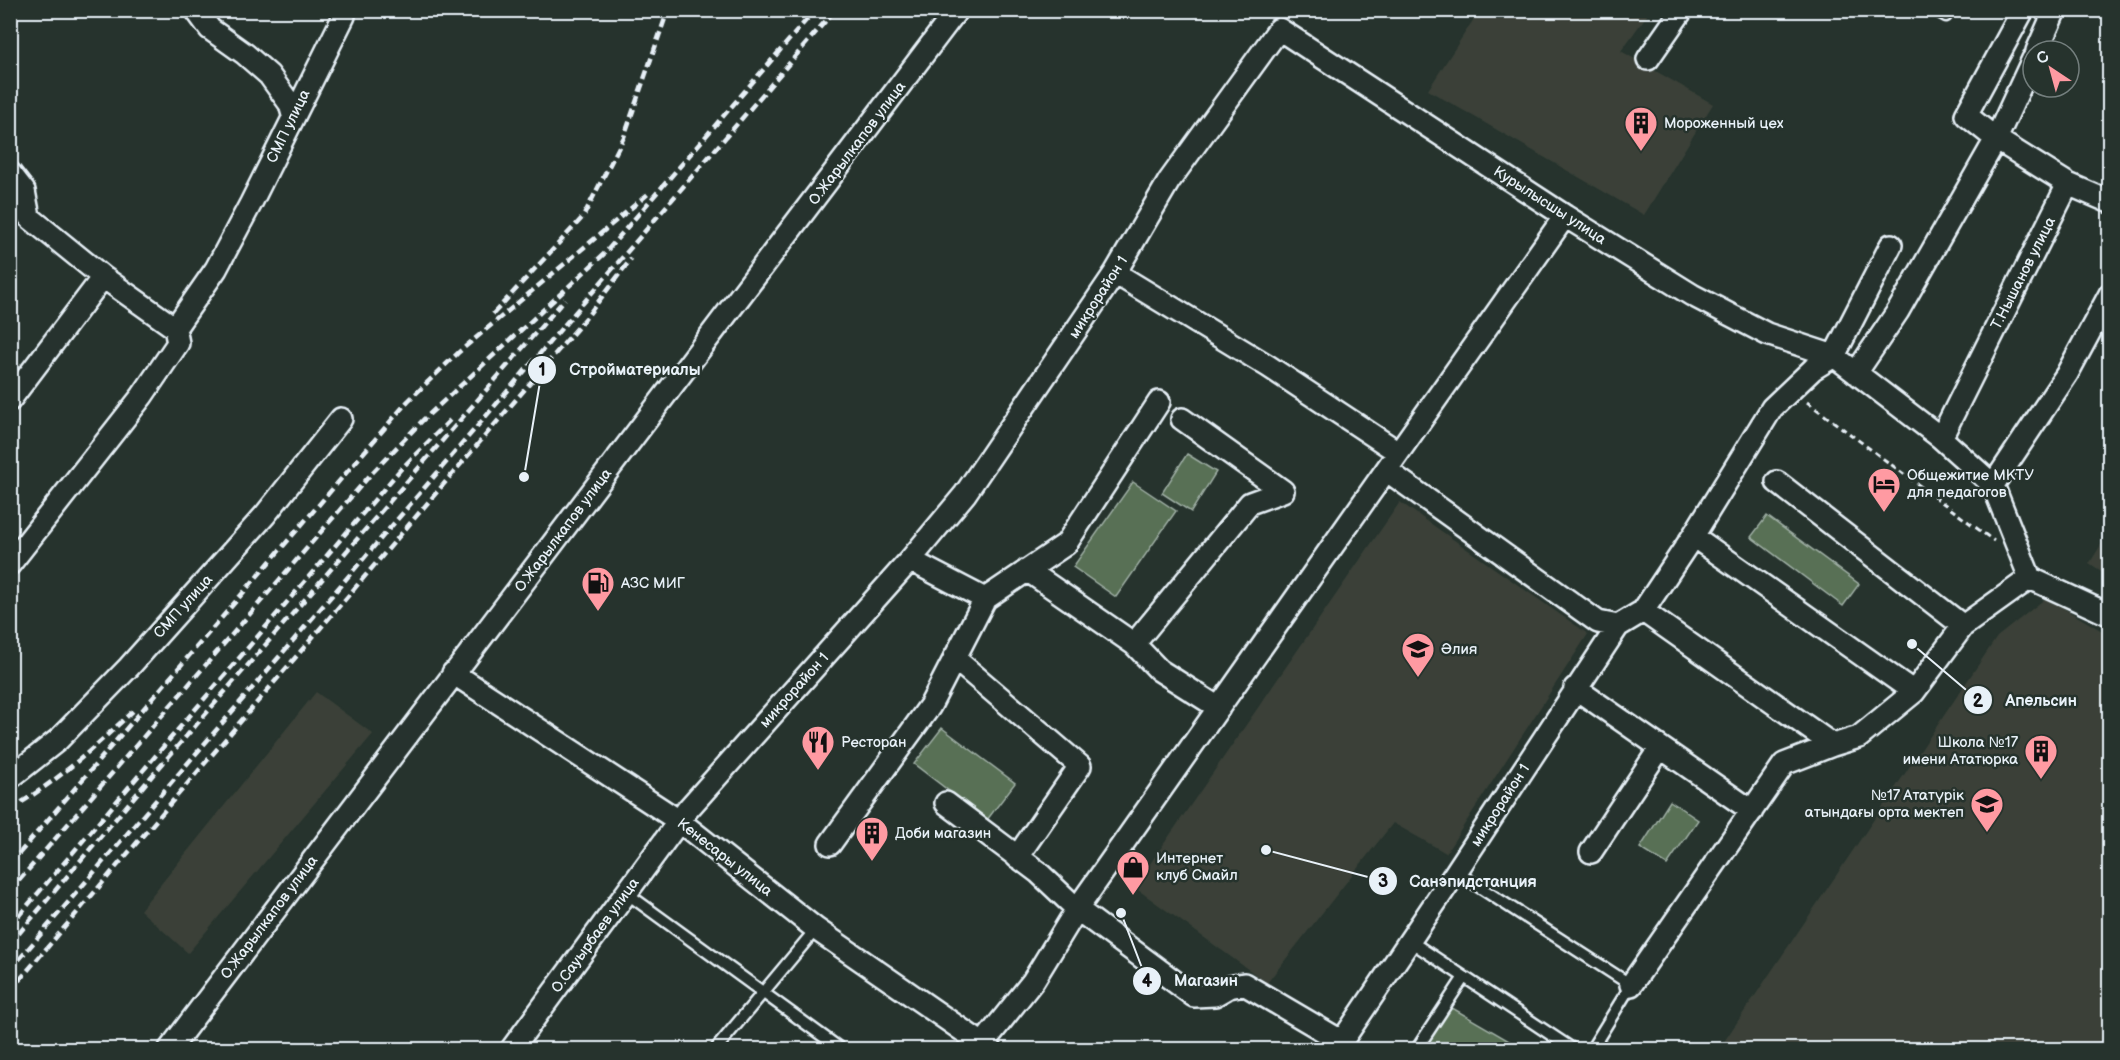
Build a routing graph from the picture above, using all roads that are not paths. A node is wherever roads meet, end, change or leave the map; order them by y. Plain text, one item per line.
1 (196, 10) edge
2 (957, 10) edge
3 (1682, 10) edge
4 (1935, 10) edge
5 (1949, 10) edge
6 (2023, 10) edge
7 (2055, 10) edge
8 (344, 16) dead end
9 (1279, 29) joint
10 (2042, 39) edge
11 (1648, 59) dead end
12 (2021, 85) edge
13 (293, 115) junction
14 (1996, 139) junction
15 (10, 173) edge
16 (2068, 184) junction
17 (24, 191) junction
18 (2109, 202) edge
19 (10, 213) edge
20 (1565, 216) junction
21 (1892, 245) dead end
22 (1114, 273) junction
23 (103, 277) junction
24 (2109, 294) edge
25 (175, 328) junction
26 (1834, 356) junction
27 (1856, 373) junction
28 (10, 400) edge
29 (1159, 402) dead end
30 (341, 419) dead end
31 (1182, 419) dead end
32 (1941, 438) junction
33 (1398, 452) junction
34 (1386, 470) junction
35 (1777, 482) dead end
36 (1993, 485) junction
37 (1693, 536) junction
38 (910, 560) junction
39 (10, 564) edge
40 (1027, 570) junction
41 (2030, 578) junction
42 (985, 598) junction
43 (1643, 611) junction
44 (2109, 615) edge
45 (1618, 626) junction
46 (1963, 626) junction
47 (1134, 644) junction
48 (954, 658) junction
49 (453, 673) junction
50 (1575, 688) junction
51 (1914, 692) junction
52 (1219, 708) junction
53 (1833, 745) junction
54 (1660, 748) junction
55 (10, 778) edge
56 (946, 803) dead end
57 (1752, 811) junction
58 (679, 820) junction
59 (830, 844) dead end
60 (1591, 852) dead end
61 (1017, 857) junction
62 (1456, 872) junction
63 (626, 892) junction
64 (1077, 909) junction
65 (816, 929) junction
66 (1410, 941) junction
67 (1464, 977) junction
68 (1631, 985) junction
69 (763, 992) junction
70 (1338, 1045) edge
71 (984, 1047) edge
72 (719, 1048) edge
73 (169, 1050) edge
74 (511, 1050) edge
75 (842, 1050) edge
76 (1416, 1050) edge
77 (1574, 1050) edge
78 (1591, 1050) edge

1 - 13 street
2 - 49 street, О.Жарылкапов улица
3 - 11 street
4 - 5 lane
6 - 14 street
7 - 10 street
8 - 13 street, СМП улица
9 - 20 street, Курылысшы улица
9 - 22 street, микрорайон 1
12 - 14 street
13 - 25 street, СМП улица
14 - 16 street
14 - 27 street
15 - 17 street
16 - 18 street
16 - 32 street, Т.Нышанов улица
17 - 19 street
17 - 23 street
20 - 26 street, Курылысшы улица
20 - 33 street
21 - 26 street
22 - 33 street
22 - 38 street, микрорайон 1
23 - 25 street
23 - 28 street
24 - 36 street
25 - 39 street, СМП улица
26 - 27 street, Курылысшы улица
26 - 37 street
27 - 32 street, Курылысшы улица
29 - 40 street
30 - 55 street, СМП улица
31 - 47 street
32 - 36 street, Курылысшы улица
33 - 34 street
34 - 45 street
34 - 52 street
35 - 46 street
36 - 41 street, Курылысшы улица
37 - 43 street
37 - 51 street
38 - 42 street
38 - 58 street, микрорайон 1
40 - 42 street
40 - 47 street
41 - 44 street
41 - 46 street
42 - 48 street
43 - 45 street
43 - 53 street
45 - 50 street, микрорайон 1
46 - 51 street
47 - 52 street
48 - 59 street
48 - 61 street
49 - 58 street, Кенесары улица
49 - 73 street, О.Жарылкапов улица
50 - 54 street
50 - 62 street, микрорайон 1
51 - 53 street
52 - 64 street
53 - 57 street
54 - 57 street
54 - 60 street
56 - 61 street, микрорайон 1
57 - 68 street
58 - 63 street, О.Сауырбаев улица
58 - 65 street, Кенесары улица
61 - 64 street, микрорайон 1
62 - 66 street, микрорайон 1
62 - 68 lane
63 - 69 lane
63 - 74 street, О.Сауырбаев улица
64 - 70 street, микрорайон 1
64 - 71 street
65 - 69 lane
65 - 71 street, Кенесары улица
66 - 67 lane
66 - 70 street, микрорайон 1
67 - 76 lane
67 - 77 lane
68 - 78 lane
69 - 72 lane
69 - 75 lane

